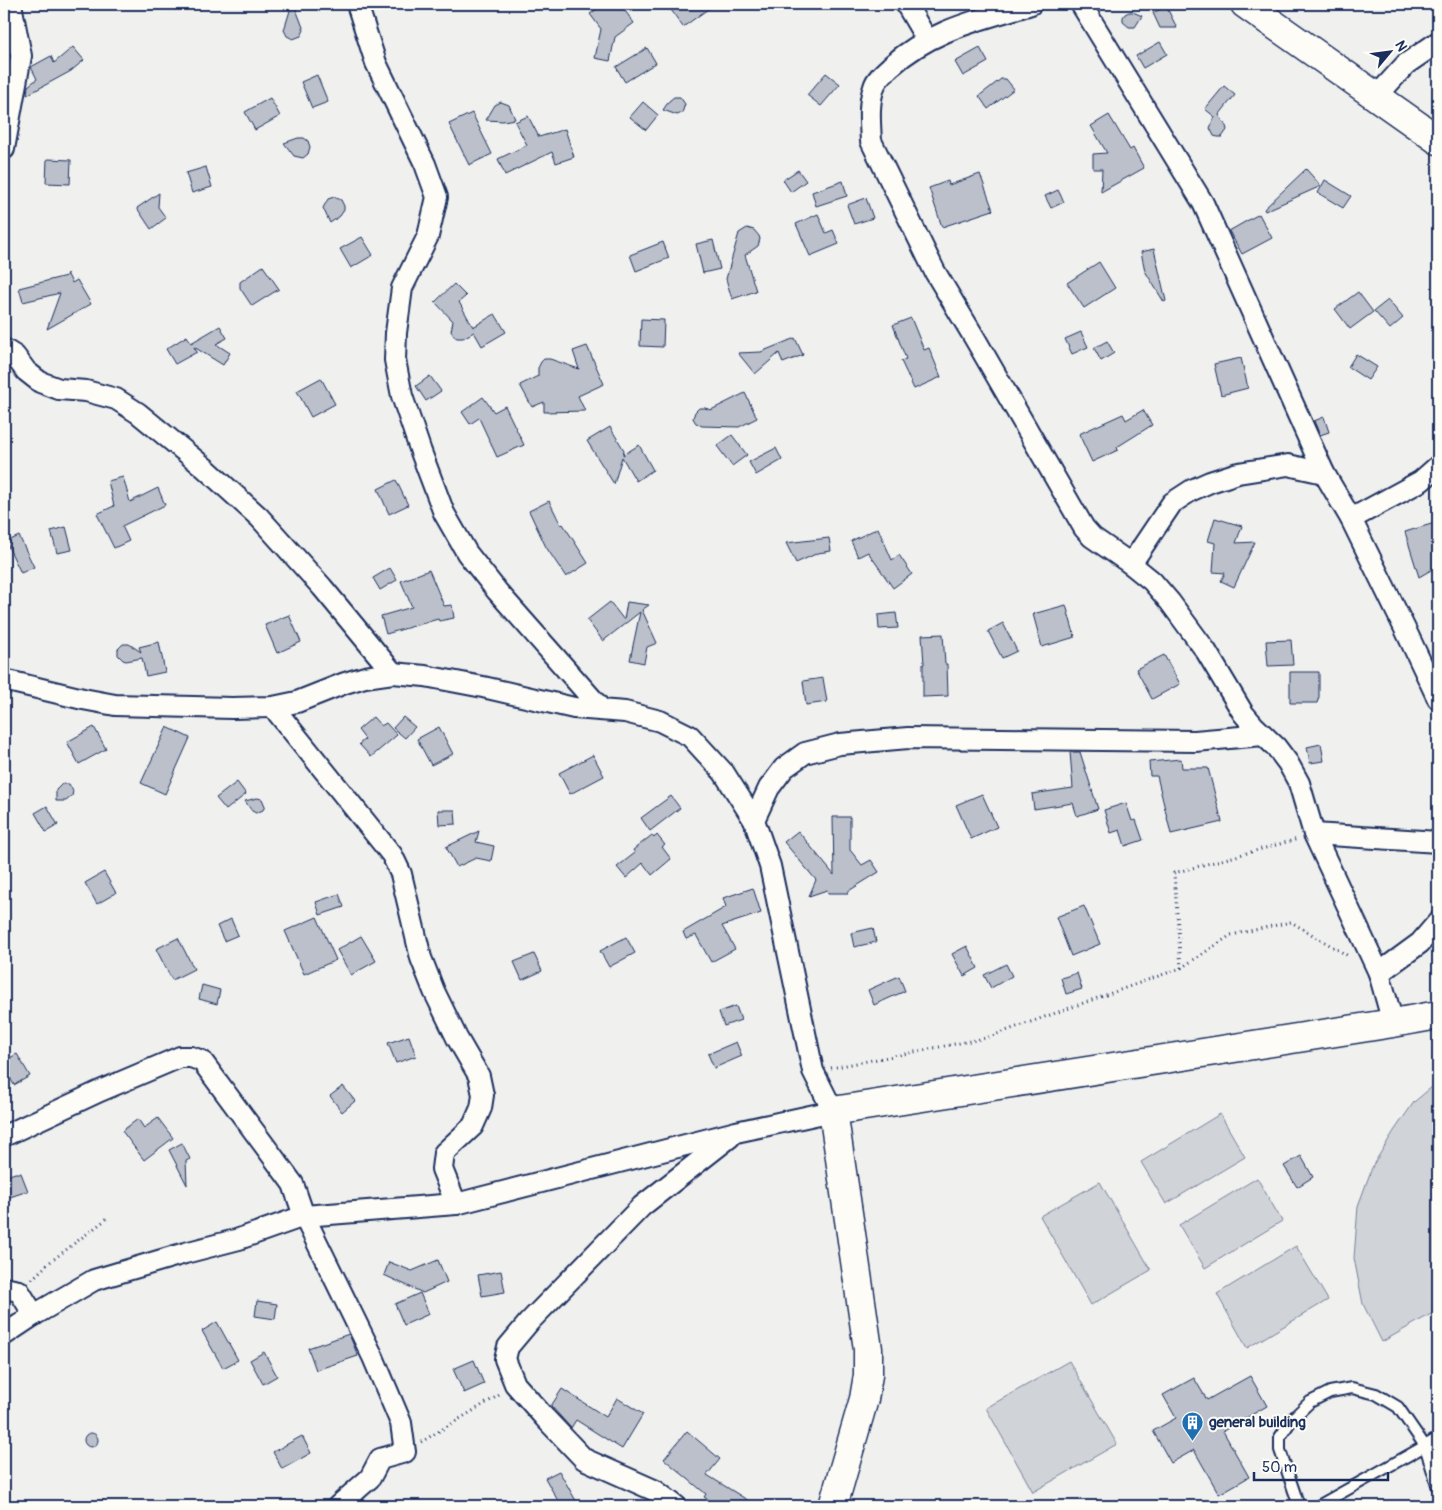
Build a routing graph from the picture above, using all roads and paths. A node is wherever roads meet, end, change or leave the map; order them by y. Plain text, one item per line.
1 (11, 4) edge
2 (357, 4) edge
3 (906, 4) edge
4 (1031, 4) edge
5 (1080, 4) edge
6 (1245, 4) edge
7 (927, 40) junction
8 (1438, 42) edge
9 (1377, 96) junction
10 (1438, 140) edge
11 (4, 149) edge
12 (4, 349) edge
13 (1438, 466) edge
14 (1324, 473) junction
15 (1351, 520) junction
16 (1131, 564) junction
17 (393, 673) junction
18 (4, 680) edge
19 (1438, 700) edge
20 (274, 706) junction
21 (602, 710) junction
22 (1263, 735) junction
23 (754, 820) junction
24 (1314, 834) junction
25 (1438, 842) edge
26 (1438, 922) edge
27 (1181, 968) junction
28 (1379, 973) junction
29 (1438, 1015) edge
30 (1393, 1024) junction
31 (814, 1071) junction
32 (834, 1111) junction
33 (736, 1132) junction
34 (4, 1136) edge
35 (456, 1204) junction
36 (304, 1216) junction
37 (109, 1217) dead end
38 (11, 1290) edge
39 (34, 1315) junction
40 (4, 1336) edge
41 (515, 1384) junction
42 (1438, 1438) edge
43 (1425, 1446) junction
44 (405, 1452) junction
45 (1438, 1488) edge
46 (338, 1506) edge
47 (676, 1506) edge
48 (833, 1506) edge
49 (1299, 1506) edge
50 (1318, 1506) edge

1 - 11 street
2 - 21 street
3 - 7 street
4 - 7 street
5 - 14 street
6 - 9 street
7 - 16 street
8 - 9 street
9 - 10 street
12 - 17 street
13 - 15 street
14 - 15 street
14 - 16 street
15 - 19 street
16 - 22 street
17 - 20 street
17 - 21 street
18 - 20 street
20 - 35 street
21 - 23 street
22 - 23 street
22 - 24 street
23 - 31 street
24 - 25 street
24 - 27 path
24 - 28 street
26 - 28 street
27 - 28 path
27 - 31 path
28 - 30 street
29 - 30 street
30 - 32 street
31 - 32 street
32 - 33 street
32 - 48 street
33 - 35 street
33 - 41 street
34 - 36 street
35 - 36 street
36 - 39 street
36 - 44 street
37 - 38 path
38 - 39 street
39 - 40 street
41 - 44 path
41 - 47 street
42 - 43 lane
43 - 45 lane
43 - 49 lane
43 - 50 lane
44 - 46 street

